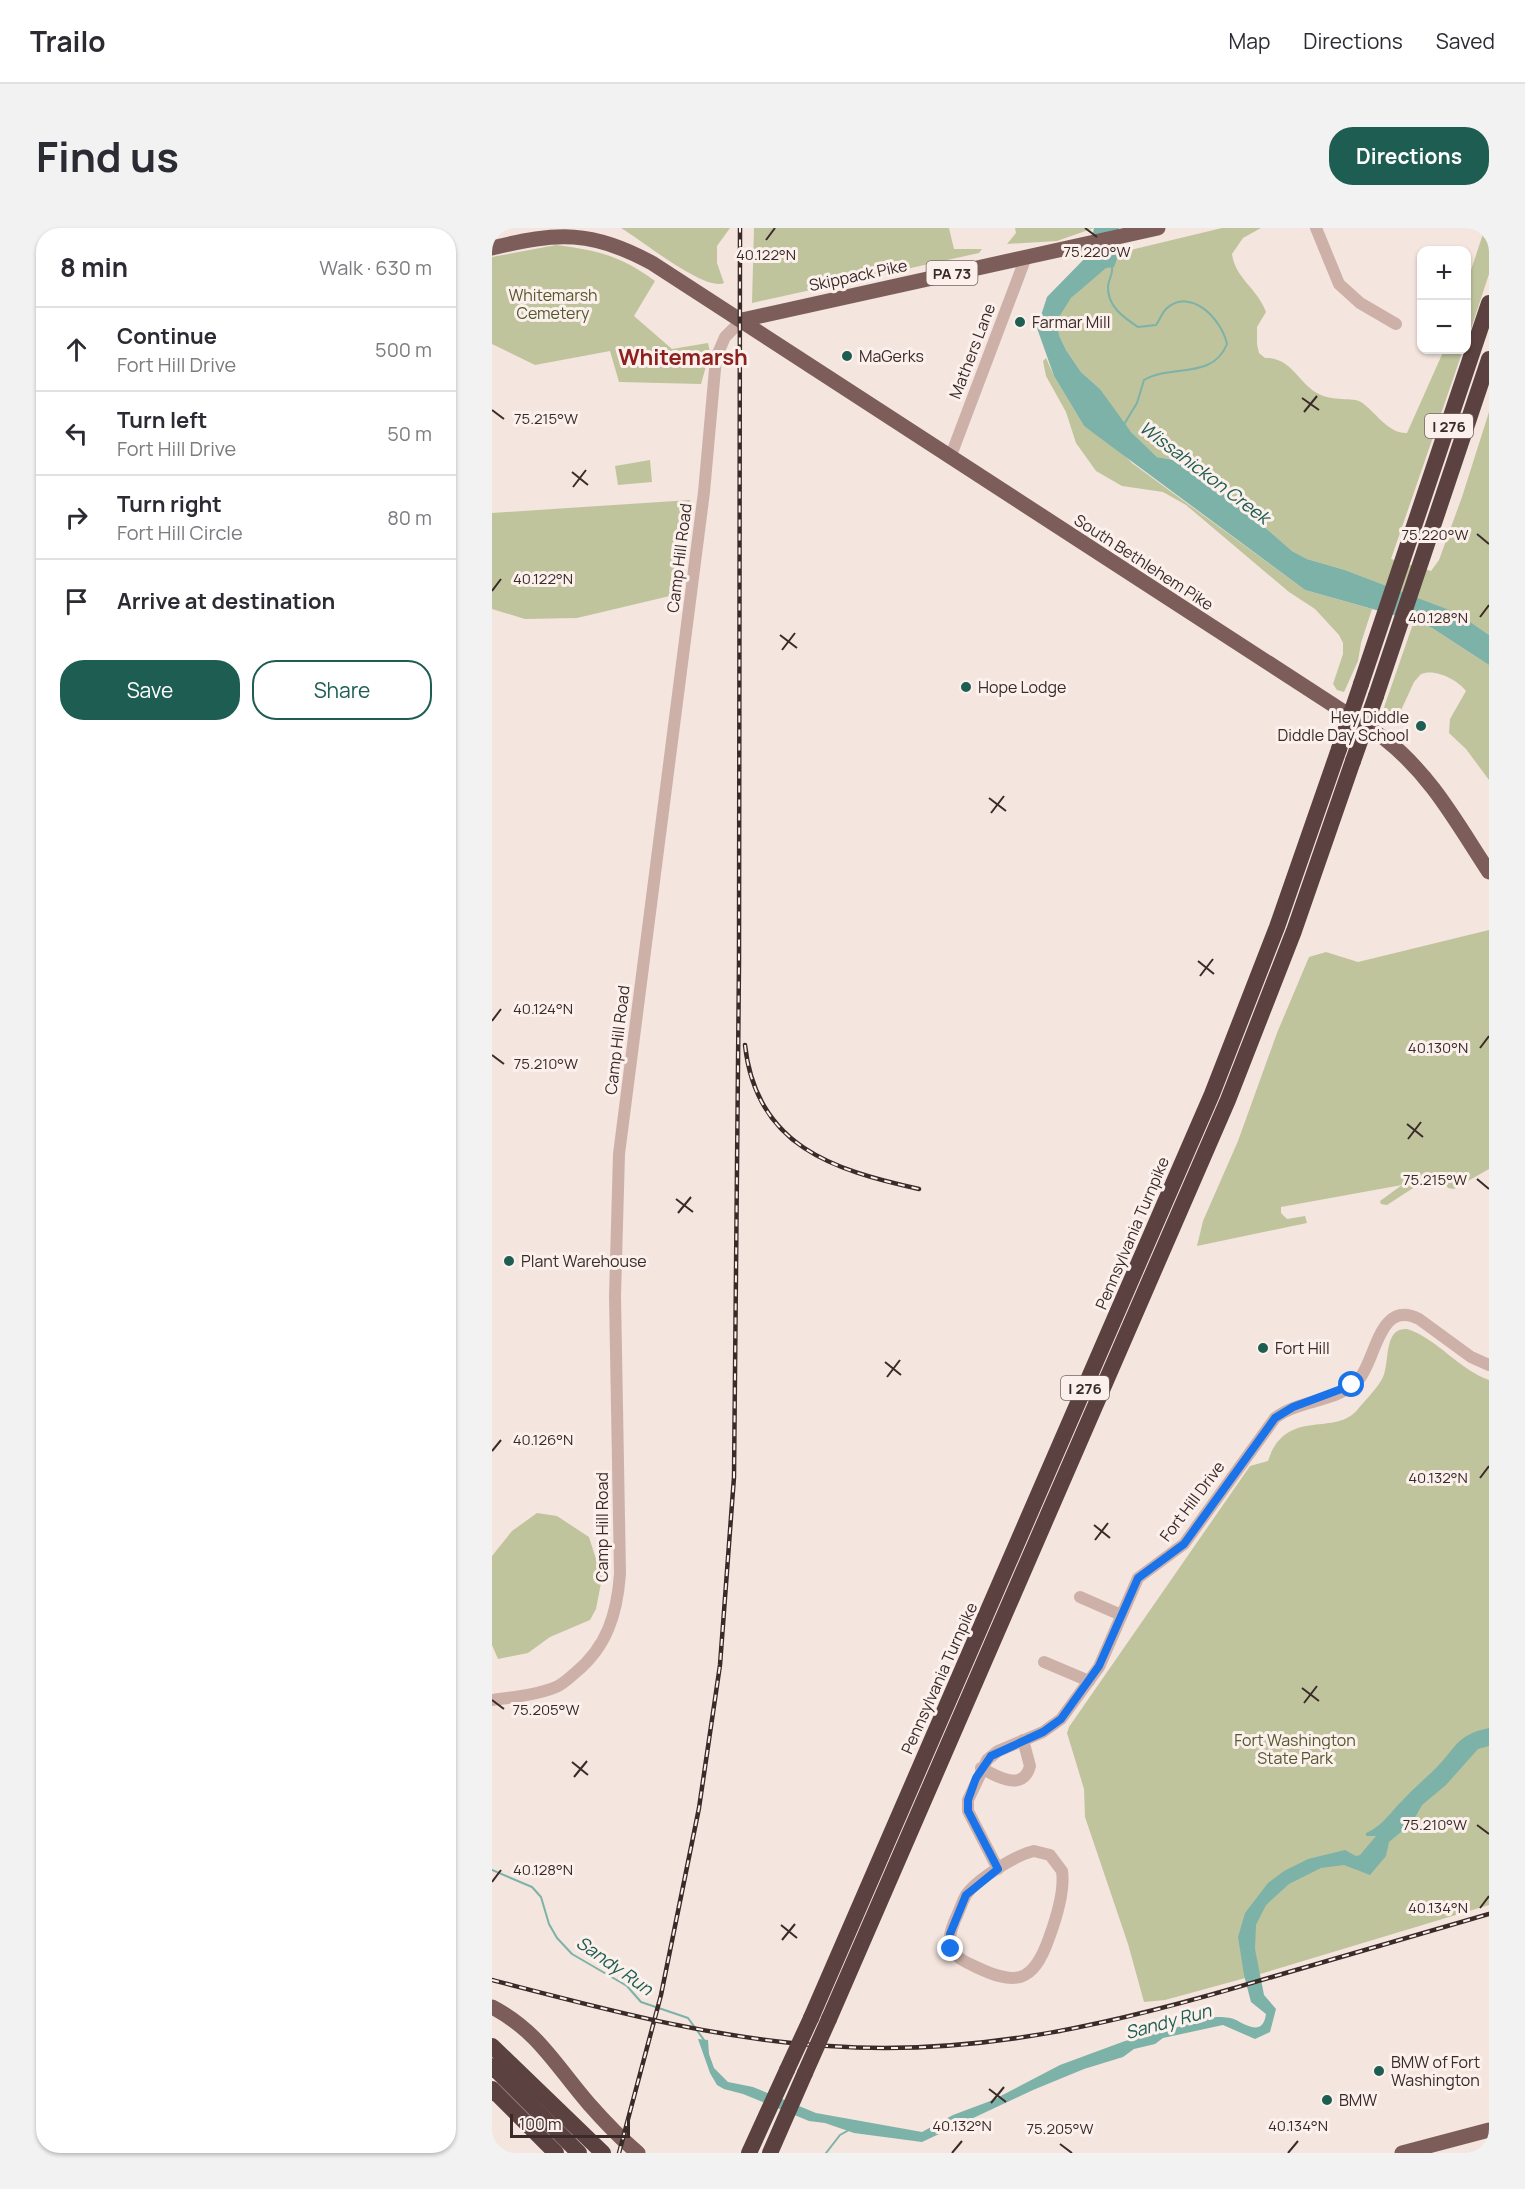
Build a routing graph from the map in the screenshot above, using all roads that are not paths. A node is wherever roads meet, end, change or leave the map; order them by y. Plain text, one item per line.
1 (1158, 228) edge
2 (1316, 228) edge
3 (492, 248) edge
4 (1026, 257) junction
5 (1489, 303) edge
6 (780, 311) junction
7 (742, 320) junction
8 (1396, 324) dead end
9 (774, 342) junction
10 (1489, 359) edge
11 (950, 458) junction
12 (1416, 551) junction
13 (1385, 643) junction
14 (1489, 872) edge
15 (1489, 1365) edge
16 (1080, 1597) dead end
17 (1121, 1615) junction
18 (1044, 1662) dead end
19 (1089, 1681) junction
20 (492, 1700) edge
21 (1023, 1740) junction
22 (981, 1768) junction
23 (998, 1869) junction
24 (492, 2007) edge
25 (492, 2046) edge
26 (492, 2066) edge
27 (522, 2076) junction
28 (492, 2089) edge
29 (1489, 2130) edge
30 (556, 2153) edge
31 (579, 2153) edge
32 (603, 2153) edge
33 (618, 2153) edge
34 (638, 2153) edge
35 (749, 2153) edge
36 (770, 2153) edge
37 (1402, 2153) edge

1 - 4 main road, Skippack Pike / PA 73
2 - 8 street
3 - 7 main road, South Bethlehem Pike
4 - 6 main road, Skippack Pike / PA 73
4 - 11 street, Mathers Lane
5 - 12 highway, Pennsylvania Turnpike / I 276
6 - 7 main road, Skippack Pike / PA 73
6 - 9 main road
7 - 9 main road, South Bethlehem Pike
7 - 20 street, Camp Hill Road
9 - 11 main road, South Bethlehem Pike
10 - 12 highway, Pennsylvania Turnpike / I 276
11 - 14 main road, South Bethlehem Pike
12 - 13 highway, Pennsylvania Turnpike / I 276
13 - 35 highway, Pennsylvania Turnpike / I 276, bridge
13 - 36 highway, Pennsylvania Turnpike / I 276, bridge
15 - 17 street, Fort Hill Drive
16 - 17 street
17 - 19 street, Fort Hill Drive
18 - 19 street
19 - 21 street, Fort Hill Drive
21 - 22 street, Fort Hill Drive
21 - 22 street
22 - 23 street, Fort Hill Drive
23 - 23 street
24 - 34 main road
25 - 27 highway
26 - 31 highway
27 - 32 highway
27 - 33 highway
28 - 30 highway
29 - 37 main road

